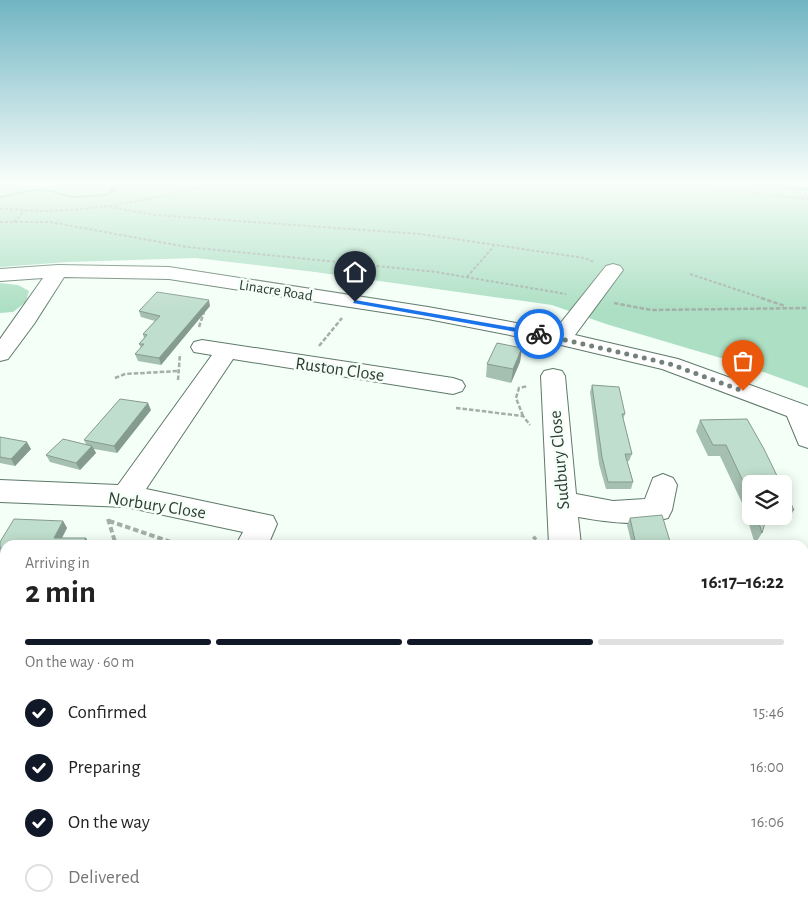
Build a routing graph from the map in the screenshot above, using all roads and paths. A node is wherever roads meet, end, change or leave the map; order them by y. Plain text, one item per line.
1 (65, 225) edge
2 (291, 225) edge
3 (494, 246) junction
4 (612, 270) joint
5 (58, 271) junction
6 (690, 274) dead end
7 (0, 275) edge
8 (467, 277) junction
9 (212, 280) junction
10 (591, 298) junction
11 (355, 302) junction
12 (788, 308) junction
13 (808, 308) edge
14 (0, 322) edge
15 (23, 324) junction
16 (561, 338) junction
17 (214, 350) junction
18 (0, 354) edge
19 (304, 363) junction
20 (178, 371) dead end
21 (552, 376) dead end
22 (115, 378) dead end
23 (453, 386) dead end
24 (803, 414) edge
25 (808, 438) edge
26 (663, 484) dead end
27 (0, 491) edge
28 (126, 496) junction
29 (563, 503) junction
30 (108, 520) dead end
31 (166, 540) edge
32 (255, 540) edge
33 (565, 540) edge

1 - 8 path
2 - 3 path
3 - 4 path
3 - 8 path
4 - 10 street
5 - 7 street, Linacre Road
5 - 9 street, Linacre Road
5 - 15 street
6 - 12 path
8 - 10 path
9 - 11 street, Linacre Road
9 - 17 path
10 - 12 path
10 - 16 street
11 - 16 street, Linacre Road
11 - 19 path
12 - 13 path
14 - 15 street
15 - 18 street
16 - 24 street, Linacre Road
17 - 19 street, Ruston Close
17 - 28 street
19 - 23 street, Ruston Close
20 - 22 path
21 - 29 street, Sudbury Close
24 - 25 street
26 - 29 street
27 - 28 street, Norbury Close
28 - 32 street, Norbury Close
29 - 33 street, Sudbury Close
30 - 31 path

